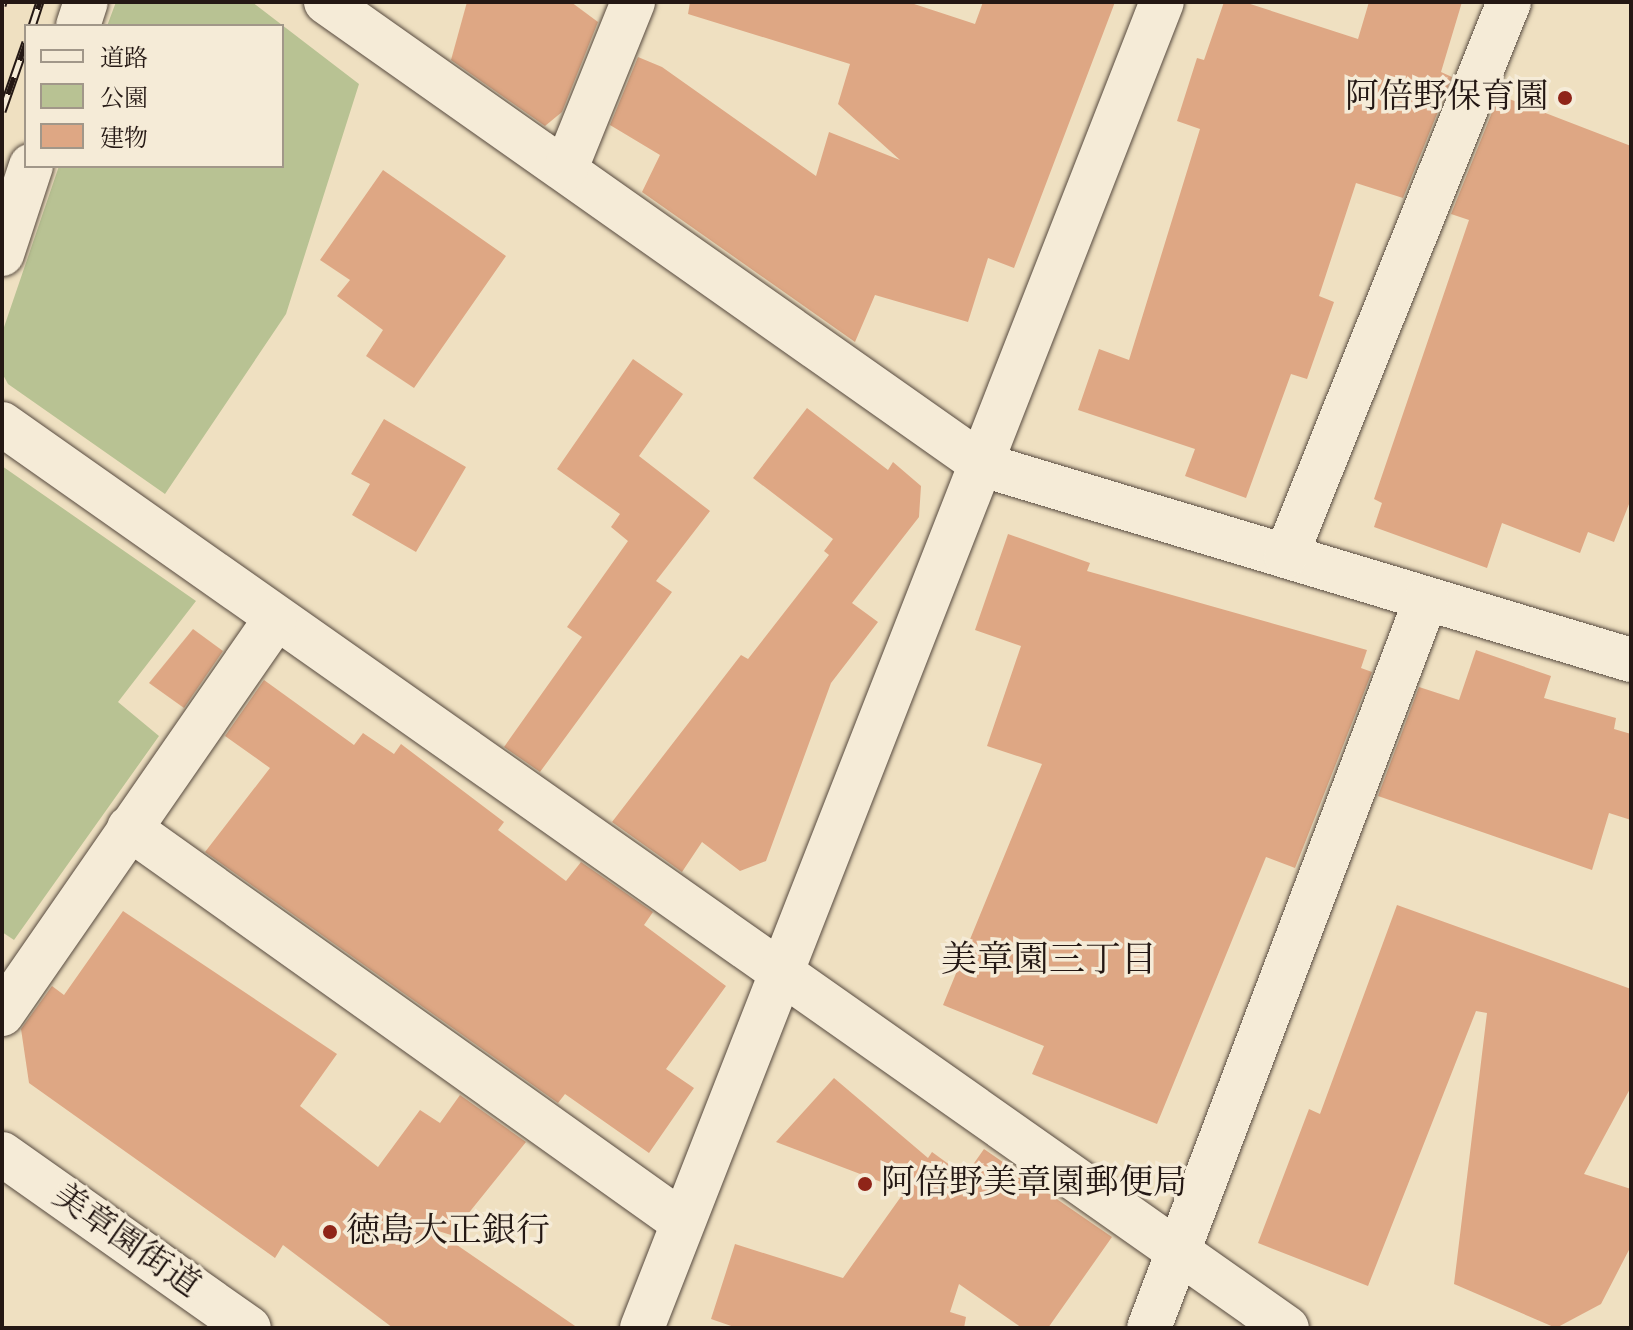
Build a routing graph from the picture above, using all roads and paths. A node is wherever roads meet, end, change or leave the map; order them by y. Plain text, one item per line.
1 (86, 2) edge
2 (326, 2) edge
3 (633, 2) edge
4 (1162, 2) edge
5 (1509, 2) edge
6 (366, 14) edge
7 (79, 24) edge
8 (30, 168) edge
9 (566, 168) junction
10 (2, 254) edge
11 (2, 424) edge
12 (983, 465) junction
13 (1286, 556) junction
14 (1426, 599) junction
15 (275, 620) junction
16 (1631, 660) edge
17 (129, 828) junction
18 (782, 976) junction
19 (2, 1014) edge
20 (2, 1154) edge
21 (682, 1222) junction
22 (1179, 1252) junction
23 (249, 1328) edge
24 (642, 1328) edge
25 (1149, 1328) edge
26 (1287, 1328) edge

1 - 7 street
2 - 6 street
3 - 9 street
4 - 12 street
5 - 13 street
6 - 9 street
8 - 10 street
9 - 12 street
11 - 15 street
12 - 13 street
12 - 18 street
13 - 14 street
14 - 16 street
14 - 22 street
15 - 17 street
15 - 18 street
17 - 19 street
17 - 21 street
18 - 21 street
18 - 22 street
20 - 23 street, 美章園街道
21 - 24 street
22 - 25 street
22 - 26 street

